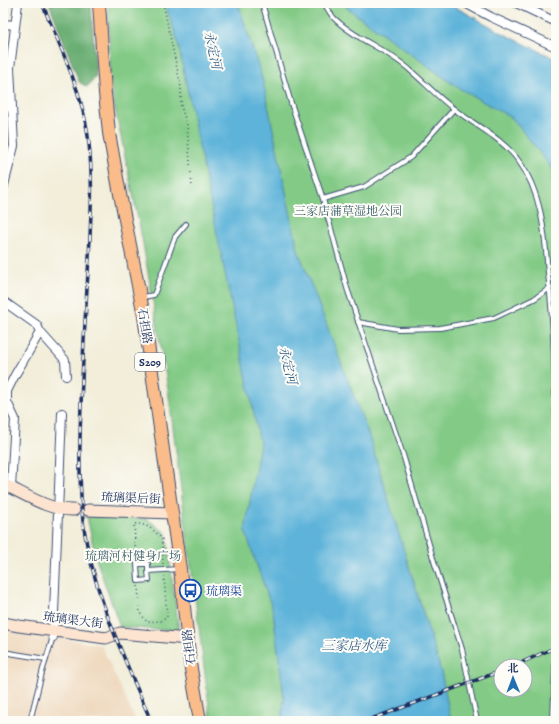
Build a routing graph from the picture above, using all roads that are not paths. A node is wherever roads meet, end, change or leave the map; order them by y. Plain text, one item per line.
1 (18, 3) edge
2 (99, 3) edge
3 (262, 3) edge
4 (324, 3) edge
5 (465, 3) edge
6 (516, 3) edge
7 (556, 22) edge
8 (3, 24) edge
9 (15, 25) junction
10 (556, 47) edge
11 (3, 94) edge
12 (454, 109) junction
13 (12, 111) junction
14 (3, 189) edge
15 (323, 199) junction
16 (186, 224) dead end
17 (550, 288) junction
18 (140, 298) junction
19 (3, 301) edge
20 (358, 322) junction
21 (40, 332) junction
22 (66, 376) dead end
23 (62, 413) dead end
24 (556, 436) edge
25 (7, 486) edge
26 (57, 508) junction
27 (74, 510) dead end
28 (88, 510) dead end
29 (172, 513) junction
30 (180, 569) junction
31 (148, 571) junction
32 (556, 611) edge
33 (3, 623) edge
34 (54, 634) junction
35 (188, 638) junction
36 (3, 652) edge
37 (46, 659) junction
38 (30, 721) edge
39 (200, 721) edge
40 (477, 721) edge
41 (553, 721) edge

1 - 9 street
2 - 18 main road, 石担路 / S209
3 - 15 lane
4 - 12 lane
5 - 10 street
6 - 7 street
8 - 9 street
9 - 13 street
11 - 13 street
12 - 15 lane
12 - 17 lane
13 - 14 street
15 - 20 lane
16 - 18 lane
17 - 20 lane
17 - 24 lane
18 - 29 main road, 石担路 / S209
19 - 21 street
20 - 40 lane
21 - 22 street
21 - 25 street
23 - 26 street
25 - 26 street
26 - 27 street
26 - 34 street
28 - 29 street, 琉璃渠后街
29 - 30 main road, 石担路 / S209
30 - 31 lane
30 - 35 main road, 石担路 / S209
31 - 31 lane
32 - 41 lane
33 - 34 street, 琉璃渠大街
34 - 35 street, 琉璃渠大街
34 - 37 lane
35 - 39 main road, 石担路 / S209
36 - 37 lane
37 - 38 lane

